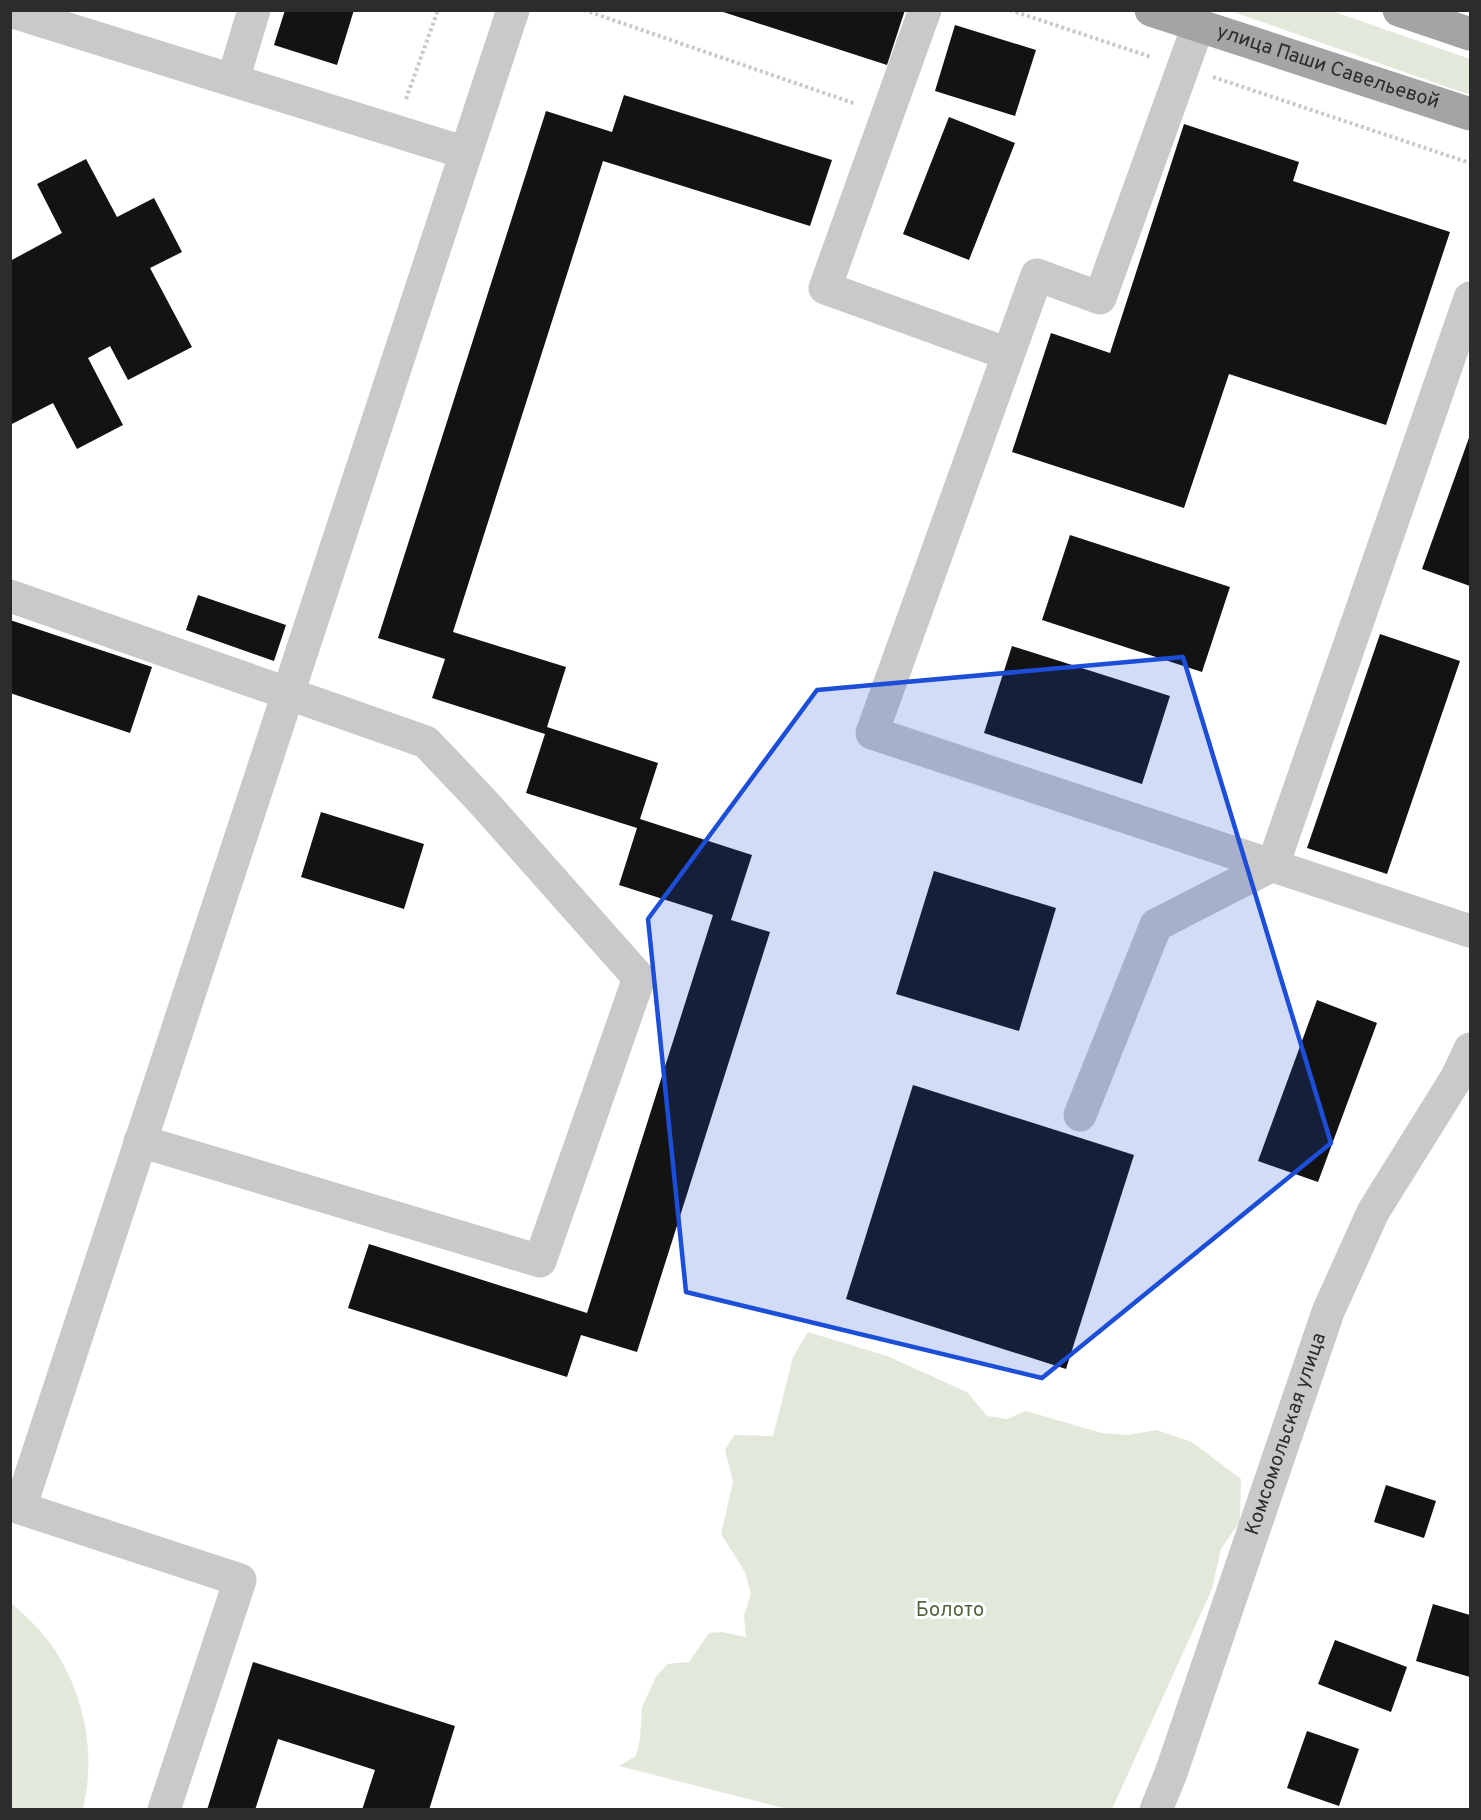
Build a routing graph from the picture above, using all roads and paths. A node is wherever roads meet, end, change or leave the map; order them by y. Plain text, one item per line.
1 (254, 10) edge
2 (513, 10) edge
3 (584, 10) edge
4 (925, 10) edge
5 (1010, 10) edge
6 (1151, 10) edge
7 (1399, 10) edge
8 (10, 11) edge
9 (1198, 26) junction
10 (1470, 34) edge
11 (1183, 68) junction
12 (233, 80) junction
13 (1470, 114) edge
14 (887, 115) junction
15 (466, 153) junction
16 (1470, 163) edge
17 (1470, 298) edge
18 (1008, 354) junction
19 (10, 596) edge
20 (288, 693) junction
21 (1272, 865) junction
22 (1470, 931) edge
23 (1464, 1063) edge
24 (1080, 1115) dead end
25 (141, 1141) junction
26 (164, 1809) edge
27 (1156, 1809) edge

1 - 12 street
2 - 15 street
3 - 14 path
4 - 14 street
5 - 11 path
6 - 9 main road, улица Паши Савельевой
7 - 10 main road
8 - 12 street
9 - 11 street
9 - 13 main road, улица Паши Савельевой
11 - 16 path
11 - 18 street
12 - 15 street
14 - 18 street
15 - 20 street
17 - 21 street
18 - 21 street
19 - 20 street
20 - 25 street
20 - 25 street
21 - 22 street
21 - 24 street
23 - 27 street, Комсомольская улица
25 - 26 street

